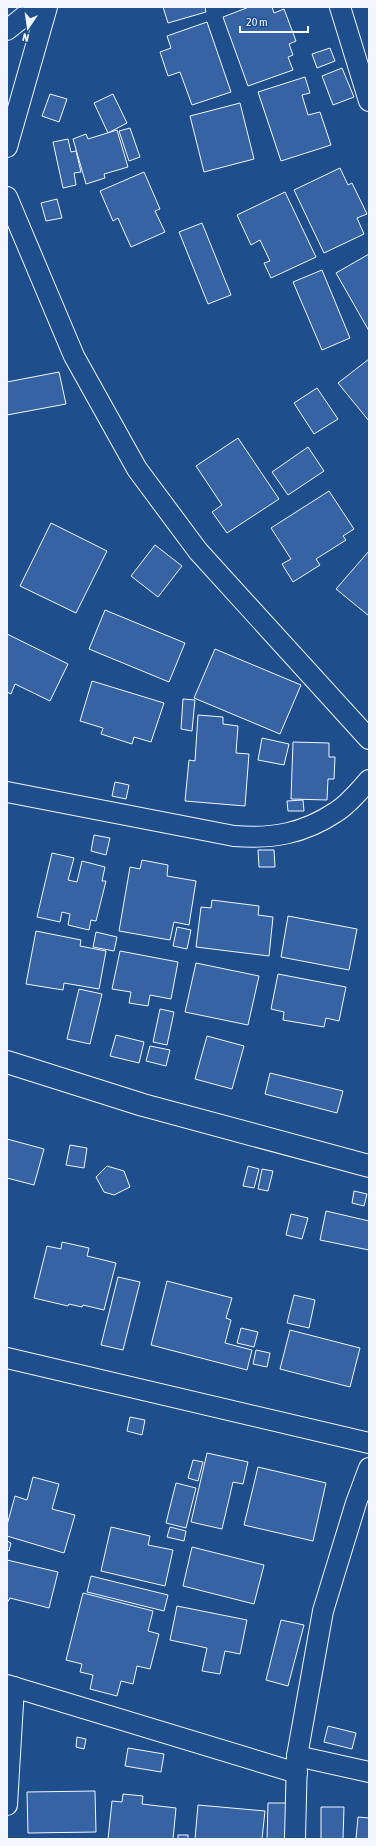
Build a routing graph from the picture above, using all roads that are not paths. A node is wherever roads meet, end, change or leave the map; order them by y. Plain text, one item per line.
1 (36, 7) edge
2 (48, 7) edge
3 (340, 7) edge
4 (7, 30) edge
5 (369, 101) edge
6 (7, 148) edge
7 (7, 197) edge
8 (369, 740) edge
9 (369, 780) edge
10 (7, 792) edge
11 (7, 1062) edge
12 (369, 1166) edge
13 (7, 1358) edge
14 (369, 1443) edge
15 (369, 1468) edge
16 (11, 1686) edge
17 (297, 1764) junction
18 (369, 1772) edge
19 (7, 1805) edge
20 (295, 1839) edge

1 - 4 street
2 - 6 street
3 - 5 street
7 - 8 street
9 - 10 street
11 - 12 street
13 - 14 street
15 - 17 street
16 - 17 street
16 - 19 street
17 - 18 street
17 - 20 street

